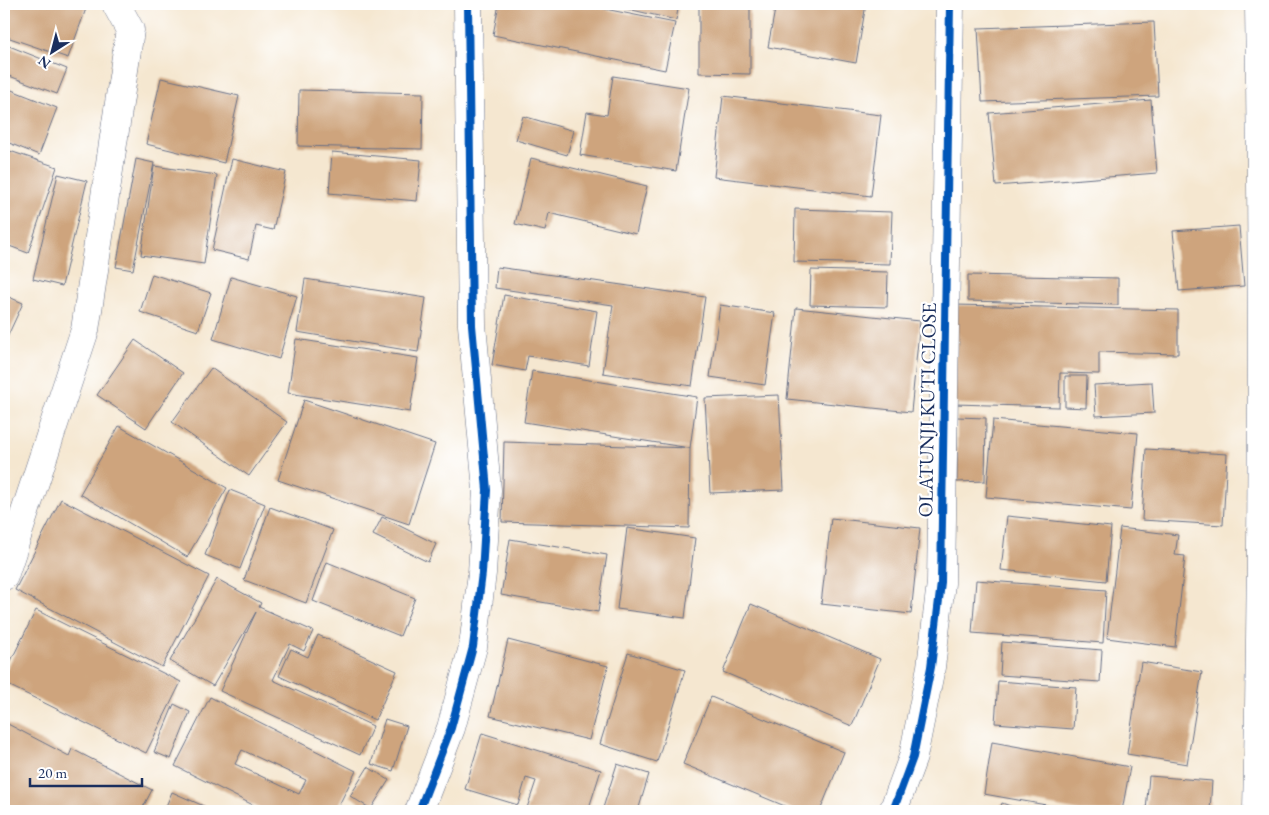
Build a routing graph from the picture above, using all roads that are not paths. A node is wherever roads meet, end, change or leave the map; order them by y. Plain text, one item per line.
1 (116, 4) edge
2 (468, 4) edge
3 (950, 4) edge
4 (1261, 12) edge
5 (1264, 260) edge
6 (4, 575) edge
7 (1263, 625) edge
8 (419, 811) edge
9 (893, 811) edge
10 (1257, 811) edge

1 - 6 street
2 - 8 street
3 - 9 street, OLATUNJI KUTI CLOSE
4 - 5 street
5 - 7 street
7 - 10 street

